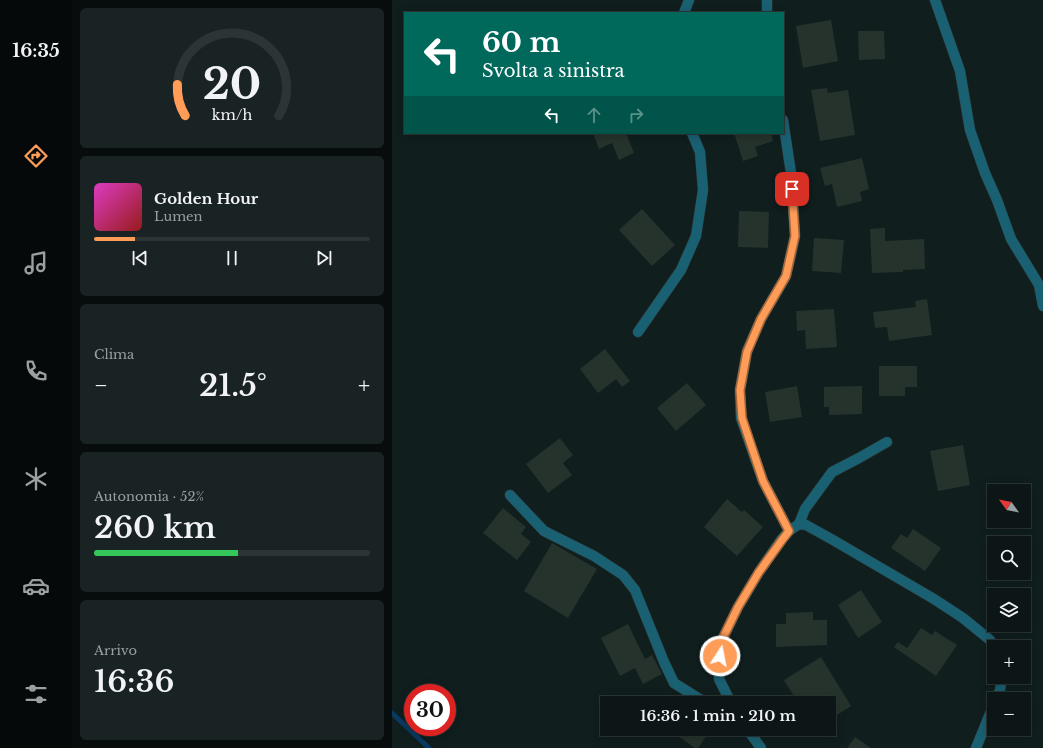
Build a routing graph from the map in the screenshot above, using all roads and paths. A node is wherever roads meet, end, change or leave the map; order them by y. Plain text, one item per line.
1 (689, 0) edge
2 (767, 0) edge
3 (935, 0) edge
4 (684, 12) edge
5 (767, 12) edge
6 (784, 127) edge
7 (692, 134) edge
8 (1043, 306) edge
9 (638, 332) dead end
10 (887, 442) dead end
11 (510, 495) dead end
12 (799, 524) junction
13 (789, 531) junction
14 (990, 640) edge
15 (695, 696) edge
16 (728, 696) edge
17 (987, 721) edge
18 (752, 736) edge
19 (761, 748) edge
20 (976, 748) edge

1 - 4 street
2 - 5 street
3 - 8 street
6 - 13 street
7 - 9 street
10 - 12 street
11 - 15 street
12 - 13 street
12 - 14 street
13 - 16 street
17 - 20 street
18 - 19 street

